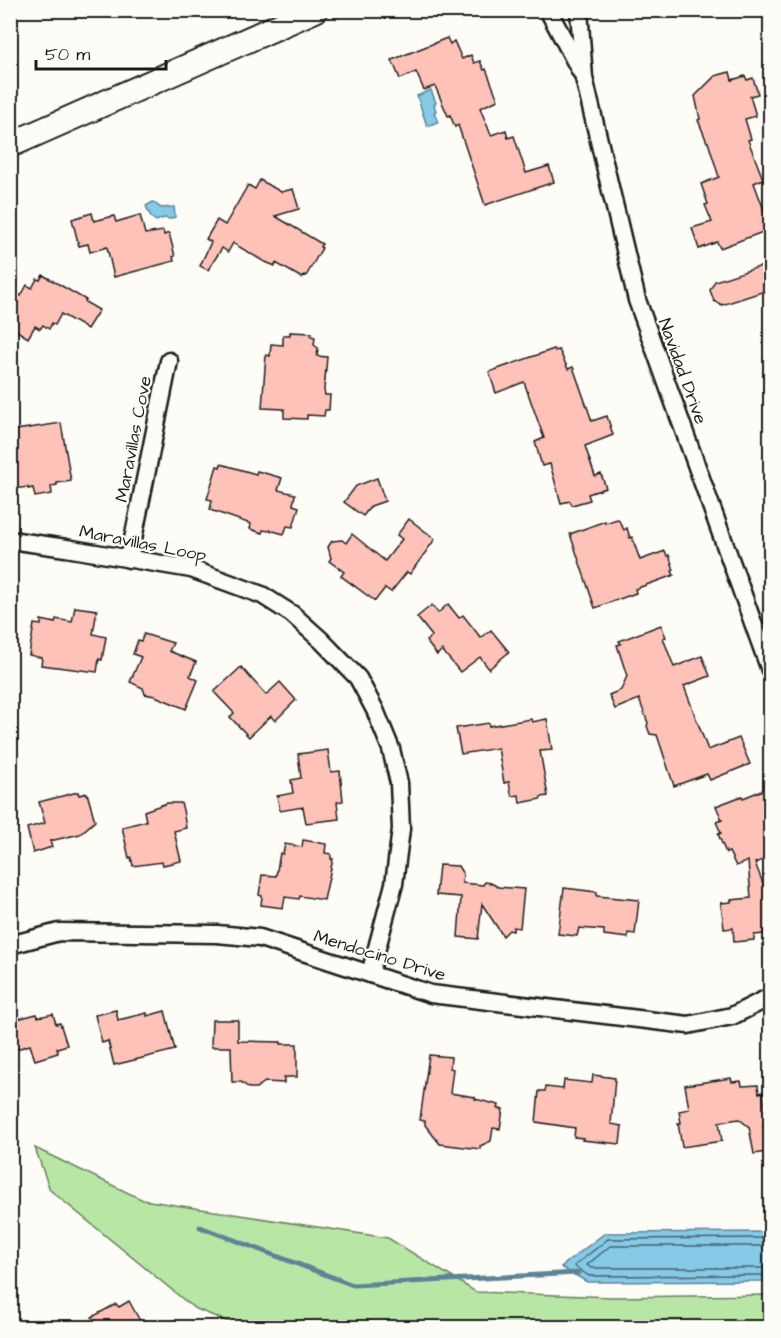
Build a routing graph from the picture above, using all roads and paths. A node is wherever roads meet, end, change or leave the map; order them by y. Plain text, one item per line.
1 (315, 10) edge
2 (548, 10) edge
3 (579, 10) edge
4 (585, 78) junction
5 (10, 145) edge
6 (168, 362) dead end
7 (10, 540) edge
8 (129, 559) junction
9 (771, 670) edge
10 (10, 945) edge
11 (370, 974) junction
12 (771, 997) edge

1 - 5 street
2 - 4 street, Navidad Drive
3 - 4 street, Navidad Drive
4 - 9 street, Navidad Drive
6 - 8 street, Maravillas Cove
7 - 8 street, Maravillas Loop
8 - 11 street, Maravillas Loop
10 - 11 street, Mendocino Drive
11 - 12 street, Mendocino Drive

